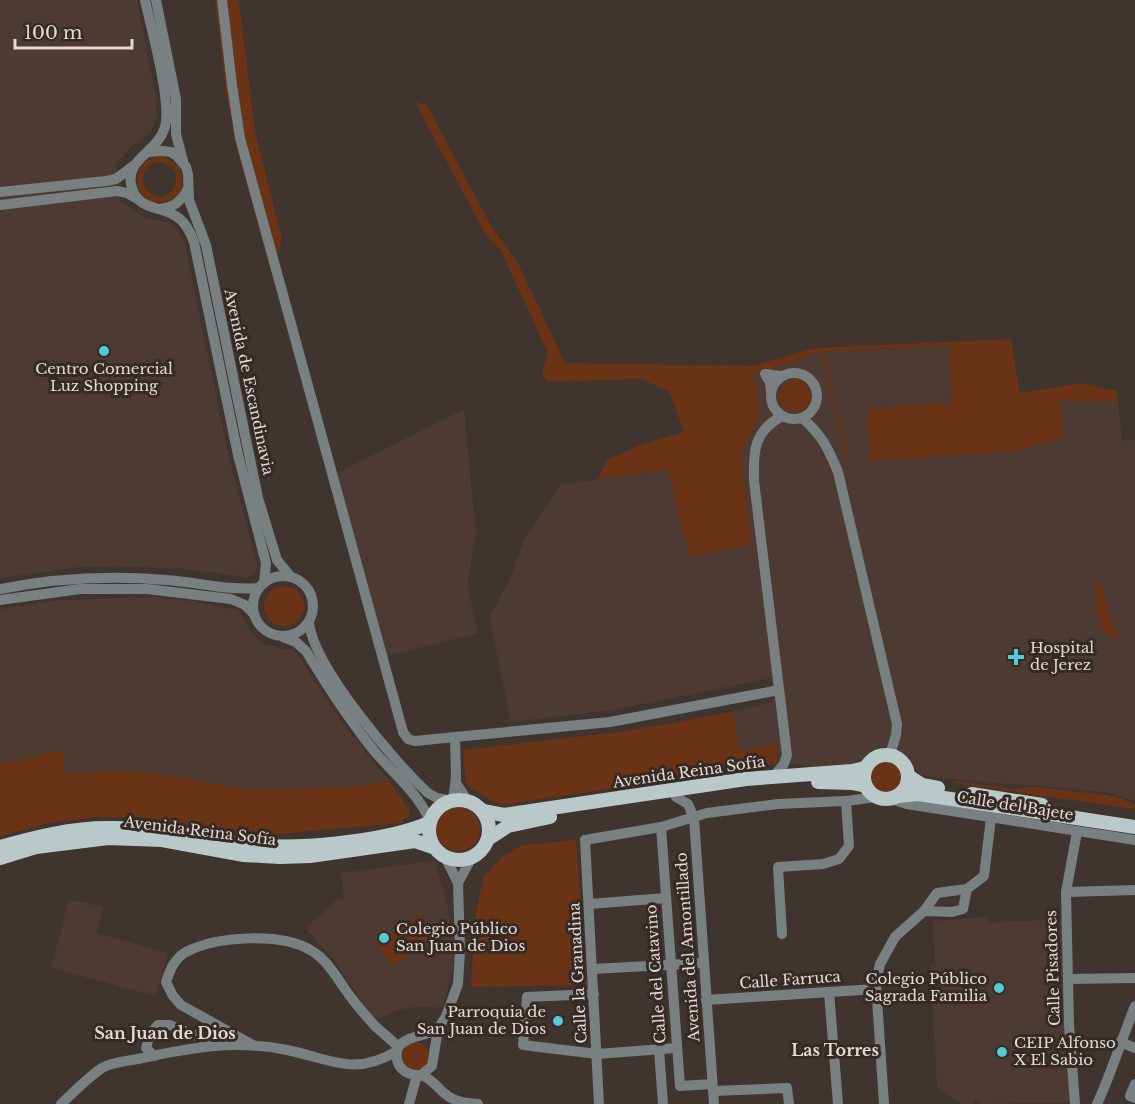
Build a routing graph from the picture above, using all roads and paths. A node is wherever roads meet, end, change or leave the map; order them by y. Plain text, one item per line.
1 (145, 0) edge
2 (156, 0) edge
3 (222, 0) edge
4 (148, 153) junction
5 (183, 161) junction
6 (134, 166) junction
7 (188, 188) junction
8 (0, 192) edge
9 (138, 199) junction
10 (0, 206) edge
11 (160, 209) junction
12 (782, 416) junction
13 (802, 418) junction
14 (291, 577) junction
15 (261, 586) junction
16 (0, 589) edge
17 (0, 600) edge
18 (254, 613) junction
19 (309, 623) junction
20 (283, 637) junction
21 (779, 690) junction
22 (455, 737) junction
23 (787, 755) junction
24 (890, 755) junction
25 (865, 768) junction
26 (806, 774) junction
27 (908, 776) junction
28 (773, 777) junction
29 (866, 786) junction
30 (676, 797) junction
31 (888, 797) junction
32 (457, 800) junction
33 (846, 801) junction
34 (483, 812) junction
35 (694, 818) junction
36 (991, 818) junction
37 (1135, 819) edge
38 (429, 822) junction
39 (661, 827) junction
40 (1135, 827) edge
41 (1077, 832) junction
42 (488, 839) junction
43 (585, 840) joint
44 (1135, 840) edge
45 (433, 847) junction
46 (0, 848) edge
47 (445, 857) junction
48 (472, 857) junction
49 (0, 858) edge
50 (458, 883) junction
51 (967, 889) junction
52 (1135, 890) edge
53 (1066, 892) junction
54 (666, 898) junction
55 (589, 904) junction
56 (924, 911) junction
57 (782, 934) dead end
58 (704, 963) junction
59 (671, 964) junction
60 (592, 969) junction
61 (1135, 978) edge
62 (1068, 979) junction
63 (876, 989) junction
64 (829, 992) junction
65 (594, 994) junction
66 (706, 1000) junction
67 (1135, 1006) edge
68 (438, 1029) junction
69 (417, 1037) junction
70 (1120, 1042) junction
71 (216, 1044) junction
72 (253, 1045) junction
73 (676, 1048) junction
74 (1135, 1048) edge
75 (398, 1049) junction
76 (659, 1050) junction
77 (434, 1051) junction
78 (150, 1052) junction
79 (597, 1054) junction
80 (378, 1062) junction
81 (432, 1065) junction
82 (402, 1070) junction
83 (419, 1075) junction
84 (436, 1083) junction
85 (1135, 1084) edge
86 (712, 1088) junction
87 (1135, 1098) edge
88 (410, 1101) edge
89 (61, 1104) edge
90 (472, 1104) edge
91 (478, 1104) edge
92 (599, 1104) edge
93 (663, 1104) edge
94 (714, 1104) edge
95 (789, 1104) edge
96 (838, 1104) edge
97 (885, 1104) edge
98 (1075, 1104) edge
99 (1097, 1104) edge

1 - 4 street
2 - 5 street, Avenida de Escandinavia
3 - 22 street
4 - 5 street
4 - 6 street
5 - 7 street, Avenida de Escandinavia
6 - 8 street
6 - 9 street
7 - 11 street
7 - 14 street, Avenida de Escandinavia
9 - 10 street, Avenida de Escandinavia
9 - 11 street, Avenida de Escandinavia
11 - 15 street, Avenida de Escandinavia
12 - 13 street
12 - 13 street
12 - 21 street
13 - 24 street
14 - 15 street
14 - 19 street, Avenida de Escandinavia
15 - 16 street
15 - 18 street, Avenida de Escandinavia
17 - 18 street
18 - 20 street
19 - 20 street
19 - 32 street
20 - 38 street
21 - 22 street
21 - 23 street
22 - 32 street
23 - 26 street
23 - 28 street
24 - 25 main road
24 - 27 main road
25 - 26 main road, Avenida Reina Sofía
25 - 29 main road
26 - 28 main road, Avenida Reina Sofía
27 - 31 main road
27 - 37 main road
28 - 34 main road, Avenida Reina Sofía
29 - 30 main road, Avenida Reina Sofía
29 - 31 main road
30 - 35 street
30 - 42 main road, Avenida Reina Sofía
31 - 33 street, Calle del Bajete
31 - 36 street, Calle del Bajete
31 - 40 main road
32 - 34 main road
32 - 38 main road, Avenida Reina Sofía
33 - 35 street, Calle del Bajete
33 - 57 street
34 - 42 main road
35 - 39 street, Calle del Bajete
35 - 58 street, Avenida del Amontillado
36 - 41 street, Calle del Bajete
36 - 51 street
38 - 45 main road
38 - 46 main road, Avenida Reina Sofía
39 - 43 street, Calle del Bajete
39 - 54 street, Calle del Catavino
41 - 44 street, Calle del Bajete
41 - 53 street, Calle Pisadores
42 - 48 main road, Avenida Reina Sofía
43 - 55 street, Calle la Granadina
45 - 47 main road
45 - 49 main road, Avenida Reina Sofía
47 - 48 main road
47 - 50 street
48 - 50 street
50 - 68 street
51 - 56 street
51 - 56 street
52 - 53 street
53 - 62 street, Calle Pisadores
54 - 55 street
54 - 59 street, Calle del Catavino
55 - 60 street, Calle la Granadina
56 - 63 street
58 - 59 street
58 - 66 street, Avenida del Amontillado
59 - 60 street
59 - 73 street, Calle del Catavino
60 - 65 street, Calle la Granadina
61 - 62 street
62 - 98 street, Calle Pisadores
63 - 64 street, Calle Farruca
63 - 97 street
64 - 66 street, Calle Farruca
64 - 96 street
65 - 79 street, Calle la Granadina
65 - 79 street
66 - 86 street, Avenida del Amontillado
67 - 70 street
68 - 69 street
68 - 77 street
69 - 75 street
69 - 77 street
70 - 74 street
70 - 99 street
71 - 72 street
71 - 78 street
71 - 78 street
72 - 75 street
72 - 80 street
73 - 76 street
73 - 86 street, Calle del Catavino
75 - 80 street
75 - 82 street
76 - 79 street
76 - 93 street
77 - 81 street
78 - 89 street
79 - 92 street, Calle la Granadina
80 - 82 street
81 - 83 street
81 - 84 street
82 - 83 street
82 - 88 street
83 - 84 street
83 - 88 street
84 - 90 street
85 - 87 street
86 - 94 street, Avenida del Amontillado
86 - 95 street
90 - 91 street

